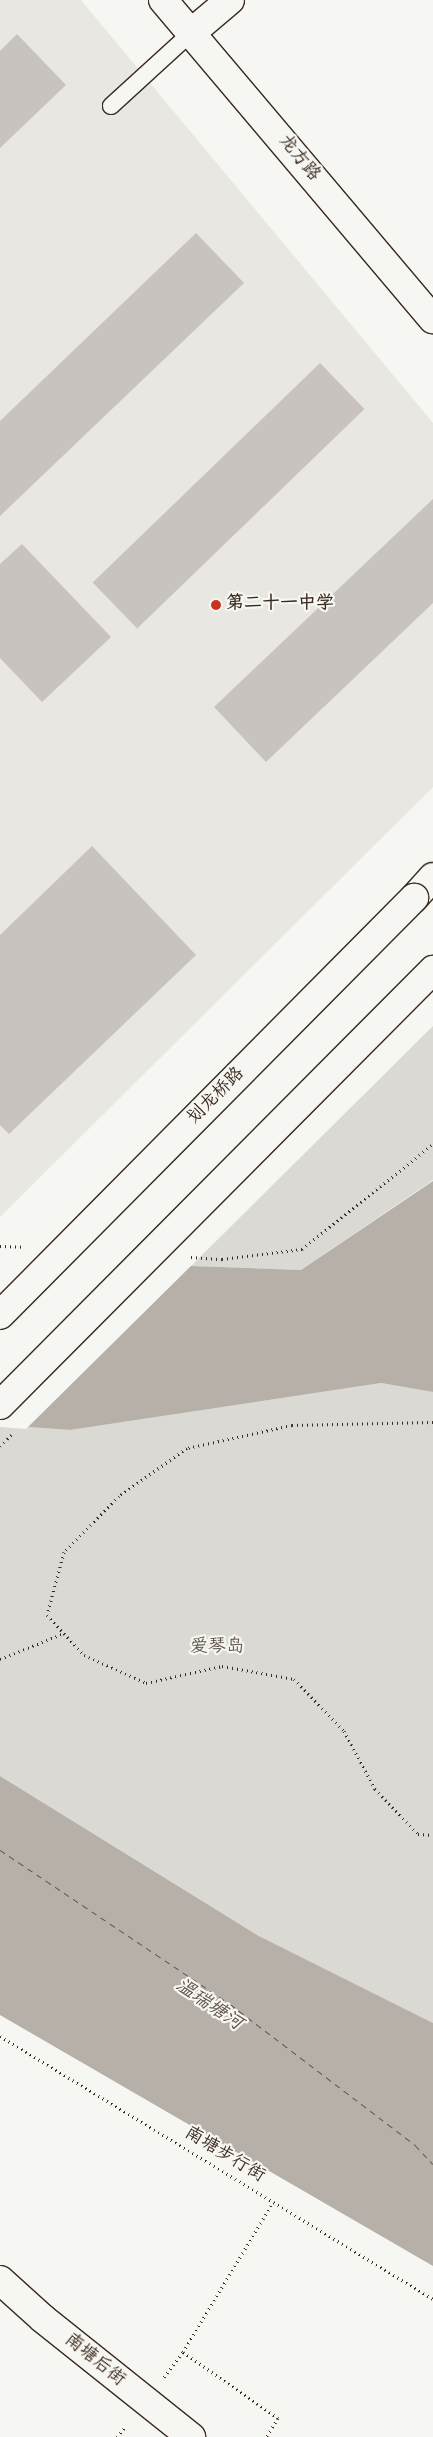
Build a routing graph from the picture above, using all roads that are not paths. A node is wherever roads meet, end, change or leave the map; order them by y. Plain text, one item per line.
1 (163, 0) edge
2 (230, 0) edge
3 (191, 33) junction
4 (111, 106) dead end
5 (433, 319) edge
6 (433, 877) edge
7 (433, 970) edge
8 (0, 1315) edge
9 (0, 1405) edge
10 (0, 2280) edge
11 (188, 2436) edge

1 - 3 main road, 龙方路
2 - 3 main road
3 - 4 lane
3 - 5 main road, 龙方路
6 - 8 main road, 划龙桥路, bridge
7 - 9 main road, bridge
10 - 11 main road, 南塘后街

